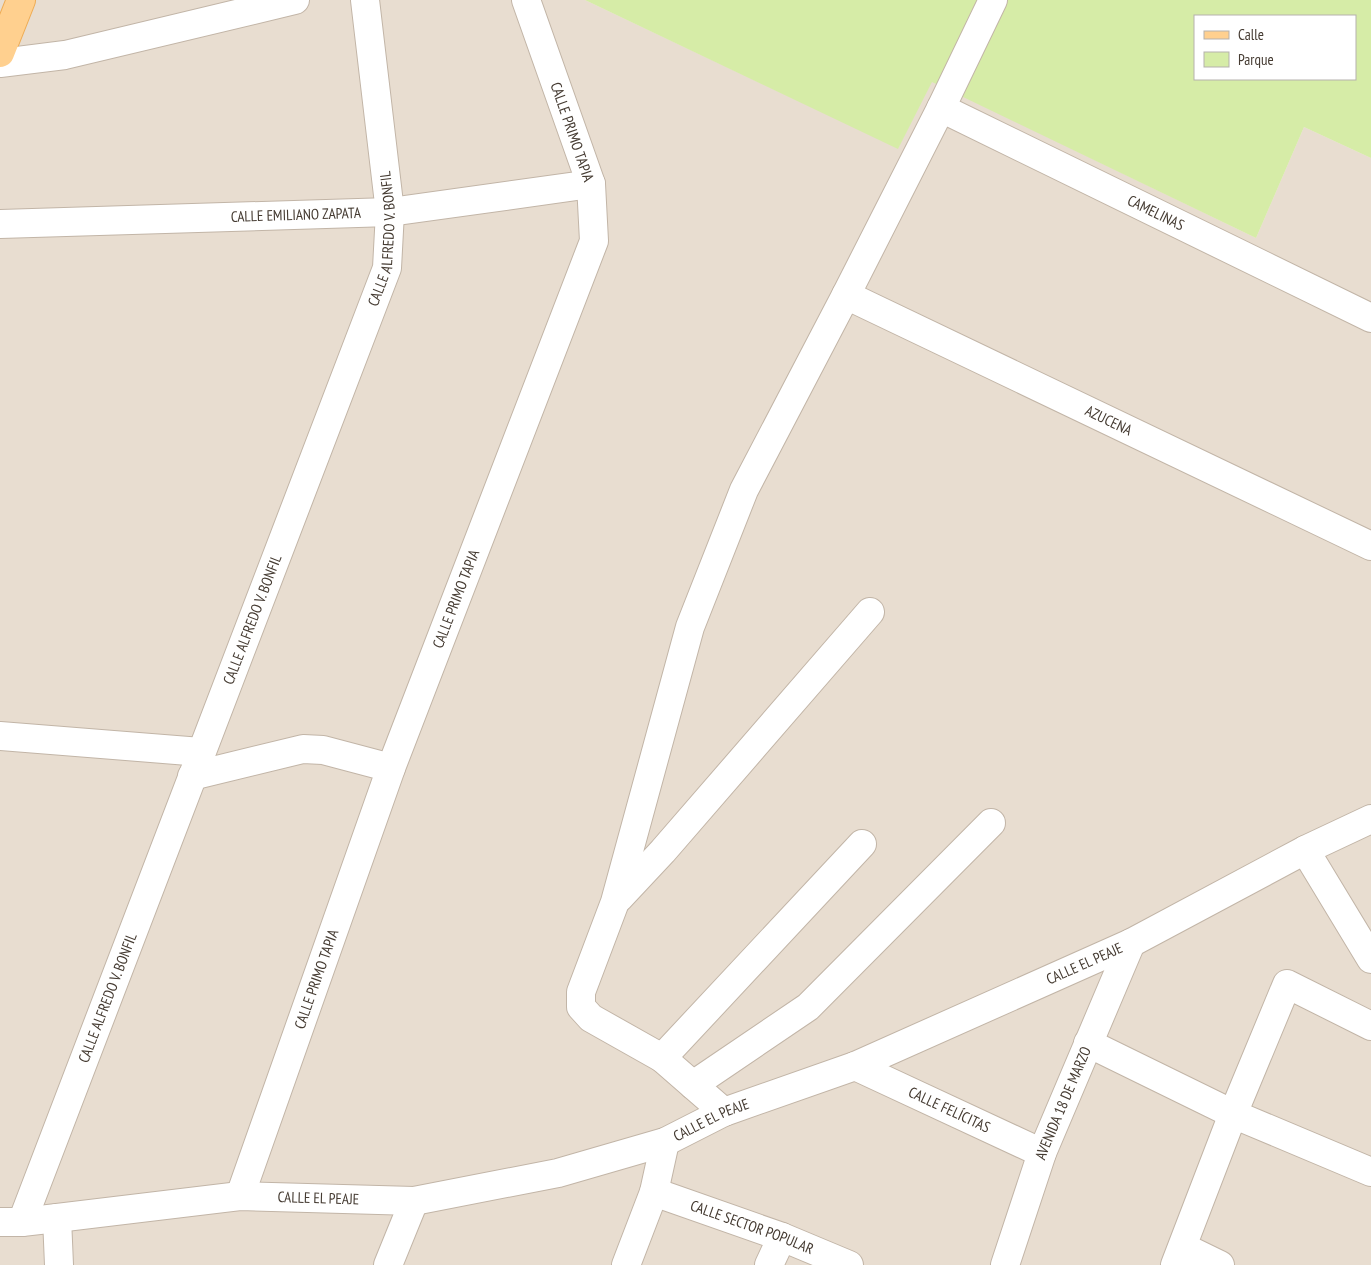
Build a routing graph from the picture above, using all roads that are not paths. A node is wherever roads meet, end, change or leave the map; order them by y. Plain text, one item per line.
1 (21, 0) edge
2 (294, 0) edge
3 (365, 0) edge
4 (526, 0) edge
5 (993, 0) edge
6 (0, 53) edge
7 (0, 63) edge
8 (941, 108) junction
9 (591, 184) junction
10 (390, 212) junction
11 (0, 224) edge
12 (846, 295) junction
13 (1371, 318) edge
14 (1371, 546) edge
15 (870, 612) dead end
16 (0, 736) edge
17 (197, 764) junction
18 (391, 768) junction
19 (1371, 819) edge
20 (991, 823) dead end
21 (862, 844) dead end
22 (1305, 850) junction
23 (615, 902) junction
24 (1131, 943) junction
25 (1371, 959) edge
26 (1371, 1026) edge
27 (1088, 1043) junction
28 (662, 1058) junction
29 (855, 1066) junction
30 (693, 1085) junction
31 (724, 1112) junction
32 (1233, 1114) junction
33 (665, 1142) junction
34 (1042, 1153) junction
35 (1371, 1172) edge
36 (654, 1192) junction
37 (240, 1196) junction
38 (414, 1201) junction
39 (57, 1218) junction
40 (11, 1222) edge
41 (782, 1237) junction
42 (1179, 1256) edge
43 (59, 1265) edge
44 (388, 1265) edge
45 (626, 1265) edge
46 (770, 1265) edge
47 (849, 1265) edge
48 (1004, 1265) edge
49 (1220, 1265) edge

1 - 6 main road
2 - 7 street
3 - 10 street, CALLE ALFREDO V. BONFIL
4 - 9 street, CALLE PRIMO TAPIA
5 - 8 street
8 - 12 street
8 - 13 street, CAMELINAS
9 - 10 street, CALLE EMILIANO ZAPATA
9 - 18 street, CALLE PRIMO TAPIA
10 - 11 street, CALLE EMILIANO ZAPATA
10 - 17 street, CALLE ALFREDO V. BONFIL
12 - 14 street, AZUCENA
12 - 23 street
15 - 23 street
16 - 17 street
17 - 18 street
17 - 40 street, CALLE ALFREDO V. BONFIL
18 - 37 street, CALLE PRIMO TAPIA
19 - 22 street, CALLE EL PEAJE
20 - 30 street
21 - 28 street
22 - 24 street, CALLE EL PEAJE
22 - 25 street
23 - 28 street
24 - 27 street, AVENIDA 18 DE MARZO
24 - 29 street, CALLE EL PEAJE
26 - 32 street
27 - 32 street
27 - 34 street, AVENIDA 18 DE MARZO
28 - 30 street
29 - 31 street, CALLE EL PEAJE
29 - 34 street, CALLE FELÍCITAS
30 - 31 street
31 - 33 street, CALLE EL PEAJE
32 - 35 street
32 - 42 street
33 - 36 street
33 - 38 street, CALLE EL PEAJE
34 - 48 street, AVENIDA 18 DE MARZO
36 - 41 street, CALLE SECTOR POPULAR
36 - 45 street
37 - 38 street, CALLE EL PEAJE
37 - 39 street, CALLE EL PEAJE
38 - 44 street
39 - 40 street, CALLE EL PEAJE
39 - 43 street
41 - 46 street
41 - 47 street, CALLE SECTOR POPULAR
42 - 49 street

